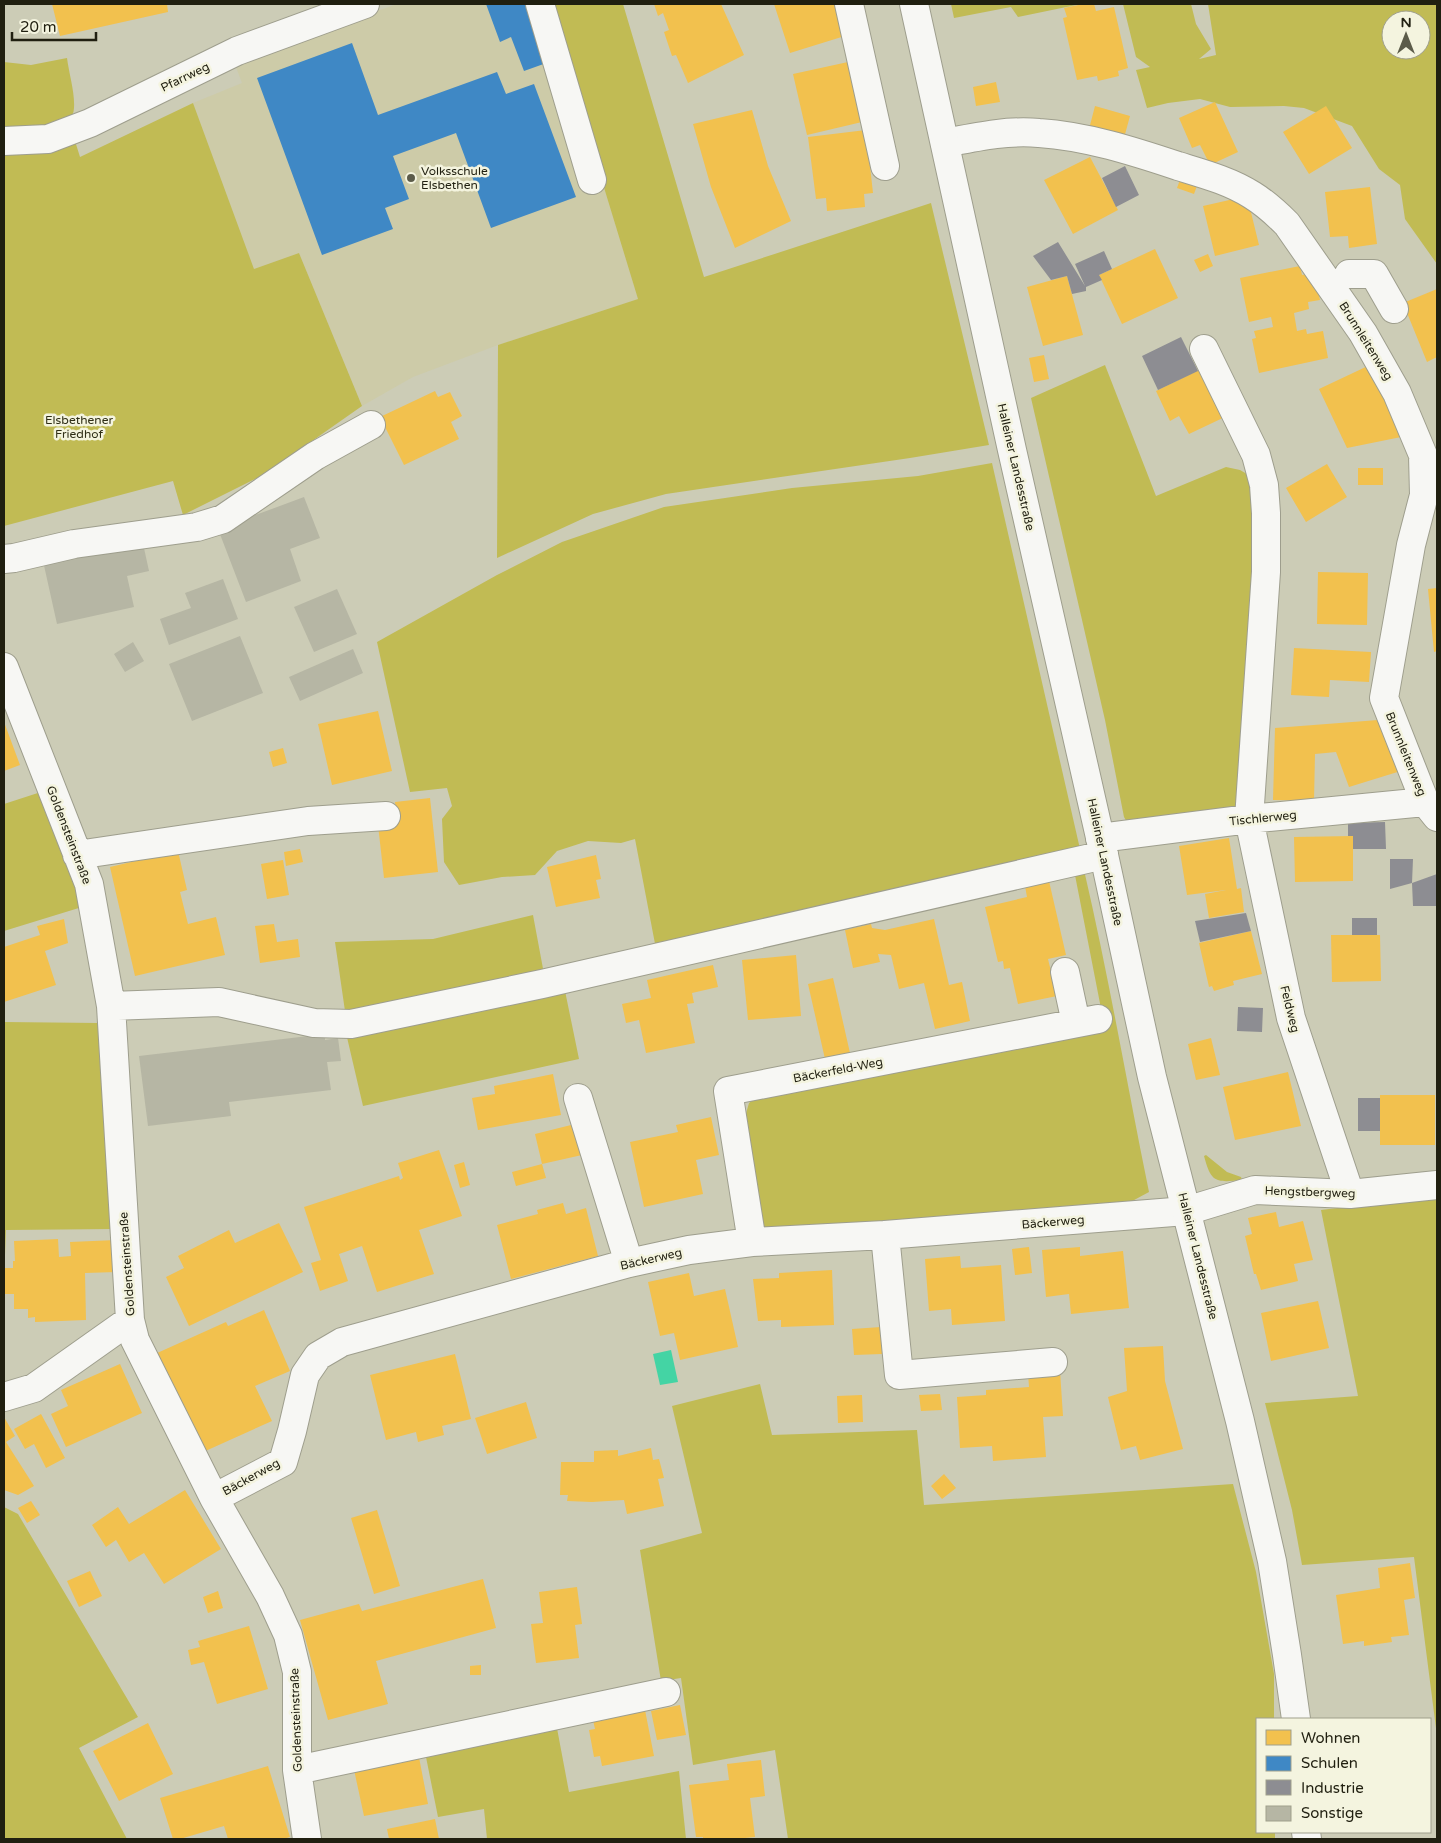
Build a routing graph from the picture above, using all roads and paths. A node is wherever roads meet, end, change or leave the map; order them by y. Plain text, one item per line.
1 (365, 4) edge
2 (540, 4) edge
3 (849, 4) edge
4 (914, 4) edge
5 (4, 141) edge
6 (945, 143) junction
7 (885, 166) dead end
8 (592, 180) dead end
9 (1349, 274) dead end
10 (1394, 309) dead end
11 (1204, 349) dead end
12 (371, 425) dead end
13 (4, 559) edge
14 (4, 667) edge
15 (1431, 809) edge
16 (386, 816) dead end
17 (1249, 819) junction
18 (1102, 846) junction
19 (77, 855) junction
20 (1065, 972) dead end
21 (110, 1006) junction
22 (578, 1098) dead end
23 (1437, 1185) edge
24 (1350, 1194) junction
25 (1186, 1211) junction
26 (885, 1235) junction
27 (752, 1242) junction
28 (629, 1263) junction
29 (130, 1320) junction
30 (1053, 1362) dead end
31 (4, 1397) edge
32 (214, 1498) junction
33 (666, 1692) dead end
34 (1296, 1718) edge
35 (297, 1770) junction
36 (307, 1839) edge

1 - 5 street, Pfarrweg
2 - 8 street
3 - 7 street
4 - 6 street, Halleiner Landesstraße
6 - 15 street, Brunnleitenweg
6 - 18 street, Halleiner Landesstraße
9 - 10 street
11 - 17 street, Feldweg
12 - 13 street
14 - 19 street, Goldensteinstraße
15 - 17 street, Tischlerweg
16 - 19 street
17 - 18 street, Tischlerweg
17 - 24 street, Feldweg
18 - 21 street, Tischlerweg
18 - 25 street, Halleiner Landesstraße
19 - 21 street, Goldensteinstraße
20 - 27 street, Bäckerfeld-Weg
21 - 29 street, Goldensteinstraße
22 - 28 street
23 - 24 street, Hengstbergweg
24 - 25 street, Hengstbergweg
25 - 26 street, Bäckerweg
25 - 34 street, Halleiner Landesstraße
26 - 27 street, Bäckerweg
26 - 30 street
27 - 28 street, Bäckerweg
28 - 32 street, Bäckerweg
29 - 31 street
29 - 32 street, Goldensteinstraße
32 - 35 street, Goldensteinstraße
33 - 35 street
35 - 36 street, Goldensteinstraße

